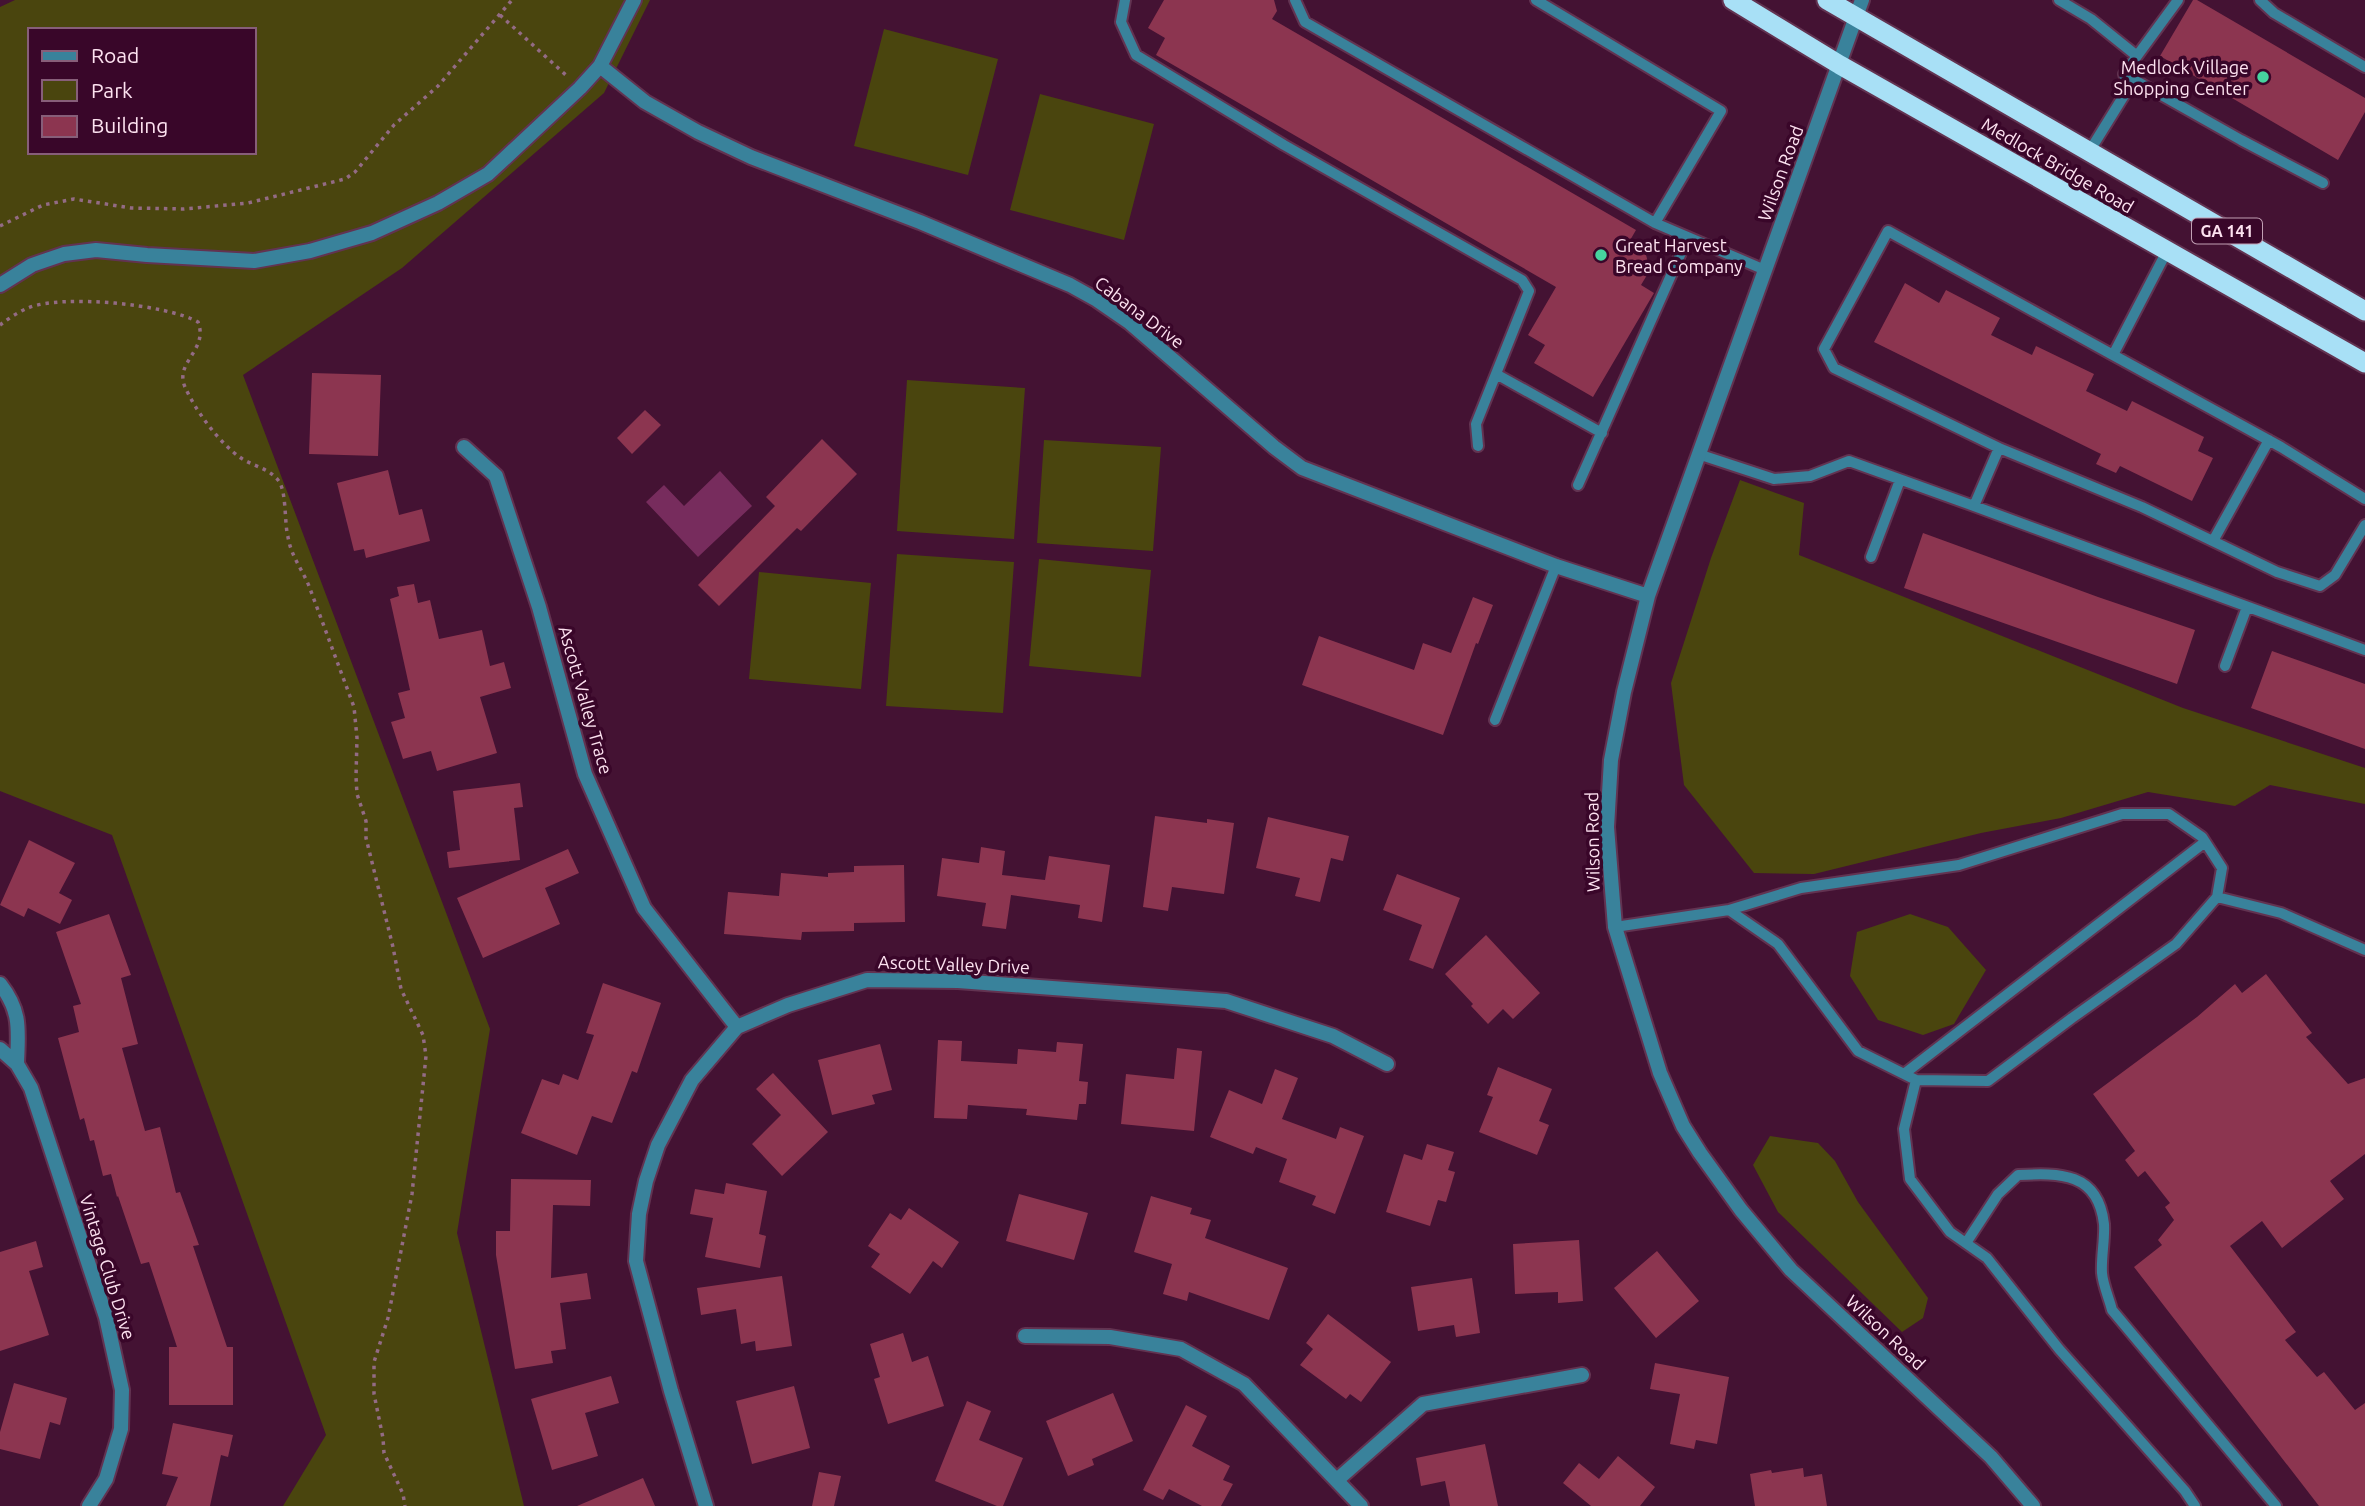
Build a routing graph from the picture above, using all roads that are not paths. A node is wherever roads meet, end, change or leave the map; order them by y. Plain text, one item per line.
1 (634, 0) edge
2 (1125, 0) edge
3 (1295, 0) edge
4 (1536, 0) edge
5 (1733, 0) edge
6 (1827, 0) edge
7 (2059, 0) edge
8 (2178, 0) edge
9 (2260, 0) edge
10 (1859, 9) edge
11 (2137, 56) junction
12 (1840, 65) junction
13 (600, 66) junction
14 (2365, 67) edge
15 (2124, 74) junction
16 (2089, 152) junction
17 (2323, 183) dead end
18 (1655, 223) junction
19 (1688, 237) junction
20 (2167, 251) junction
21 (1765, 270) junction
22 (0, 285) edge
23 (2365, 311) edge
24 (2113, 355) junction
25 (2365, 363) edge
26 (1496, 374) junction
27 (1602, 433) junction
28 (2269, 440) junction
29 (1478, 446) dead end
30 (464, 447) dead end
31 (1999, 448) junction
32 (1698, 454) junction
33 (1900, 480) junction
34 (1578, 485) dead end
35 (2365, 499) edge
36 (1975, 506) junction
37 (2365, 525) edge
38 (2213, 541) junction
39 (1871, 557) dead end
40 (1556, 566) junction
41 (1648, 596) junction
42 (2247, 607) junction
43 (2365, 650) edge
44 (2225, 666) dead end
45 (1495, 720) dead end
46 (2205, 842) junction
47 (2217, 897) junction
48 (1729, 910) junction
49 (1615, 927) junction
50 (2365, 950) edge
51 (0, 984) edge
52 (737, 1027) junction
53 (0, 1049) edge
54 (17, 1064) junction
55 (1387, 1064) dead end
56 (1904, 1074) junction
57 (1916, 1080) junction
58 (1966, 1243) junction
59 (1025, 1336) dead end
60 (1582, 1374) dead end
61 (1337, 1480) junction
62 (89, 1506) edge
63 (706, 1506) edge
64 (1361, 1506) edge
65 (2033, 1506) edge
66 (2195, 1506) edge
67 (2276, 1506) edge

1 - 13 street
2 - 26 lane
3 - 18 lane
4 - 18 lane
5 - 12 highway, Medlock Bridge Road / GA 141
6 - 10 highway, Medlock Bridge Road / GA 141
7 - 11 lane
8 - 11 lane
9 - 14 lane
10 - 12 street, Wilson Road
10 - 16 highway, Medlock Bridge Road / GA 141
11 - 15 lane
12 - 20 highway, Medlock Bridge Road / GA 141
12 - 21 street, Wilson Road
13 - 22 street
13 - 40 street, Cabana Drive
15 - 16 lane
15 - 17 lane
16 - 23 highway, Medlock Bridge Road / GA 141
18 - 19 lane
19 - 21 lane
19 - 27 lane
20 - 24 lane
20 - 25 highway, Medlock Bridge Road / GA 141
21 - 32 street, Wilson Road
24 - 28 lane
24 - 31 lane
26 - 27 lane
26 - 29 lane
27 - 34 lane
28 - 35 lane
28 - 38 lane
30 - 52 street, Ascott Valley Trace
31 - 36 lane
31 - 38 lane
32 - 33 lane
32 - 41 street, Wilson Road
33 - 36 lane
33 - 39 lane
36 - 42 lane
37 - 38 lane
40 - 41 street, Cabana Drive
40 - 45 lane
41 - 49 street, Wilson Road
42 - 43 lane
42 - 44 lane
46 - 47 lane
46 - 48 lane
46 - 56 lane
47 - 50 lane
47 - 57 lane
48 - 49 lane
48 - 56 lane
49 - 65 street, Wilson Road
51 - 54 street
52 - 55 street, Ascott Valley Drive
52 - 63 street, Ascott Valley Drive
53 - 54 street, Vintage Club Drive
54 - 62 street, Vintage Club Drive
56 - 57 lane
57 - 58 lane
58 - 66 lane
58 - 67 lane
59 - 61 street
60 - 61 street
61 - 64 street

